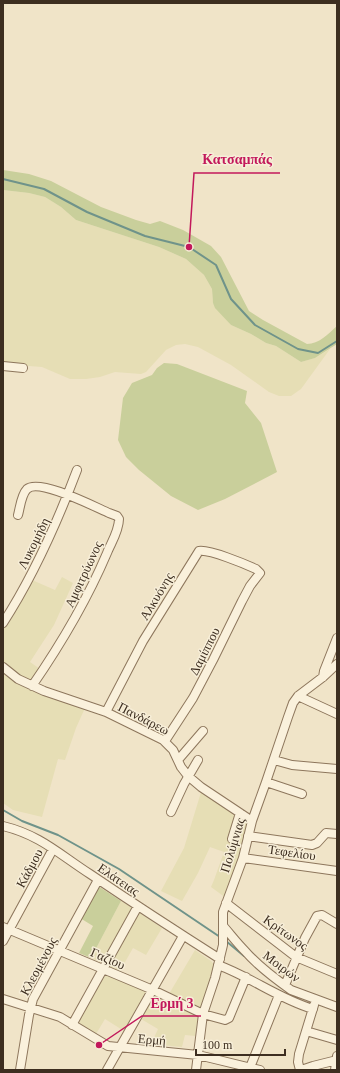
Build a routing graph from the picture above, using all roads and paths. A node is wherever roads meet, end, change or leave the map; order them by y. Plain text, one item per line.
1 (3, 366) edge
2 (23, 368) dead end
3 (77, 470) dead end
4 (68, 495) junction
5 (18, 515) dead end
6 (259, 571) joint
7 (3, 623) edge
8 (337, 638) edge
9 (337, 664) edge
10 (3, 667) edge
11 (323, 677) junction
12 (32, 686) junction
13 (298, 696) junction
14 (106, 712) junction
15 (337, 714) edge
16 (203, 731) dead end
17 (165, 741) junction
18 (178, 760) junction
19 (198, 760) dead end
20 (274, 760) junction
21 (337, 769) edge
22 (188, 776) junction
23 (266, 782) junction
24 (302, 794) dead end
25 (171, 812) dead end
26 (240, 812) junction
27 (252, 821) junction
28 (4, 828) edge
29 (337, 834) edge
30 (248, 836) junction
31 (232, 839) dead end
32 (53, 849) junction
33 (243, 858) junction
34 (337, 871) edge
35 (98, 880) junction
36 (226, 903) junction
37 (138, 906) junction
38 (337, 924) edge
39 (224, 927) junction
40 (6, 928) edge
41 (183, 936) junction
42 (3, 941) edge
43 (60, 950) junction
44 (296, 957) junction
45 (219, 962) junction
46 (103, 970) junction
47 (337, 974) edge
48 (246, 977) junction
49 (284, 985) junction
50 (153, 990) junction
51 (279, 995) junction
52 (3, 999) edge
53 (316, 1000) junction
54 (30, 1007) junction
55 (337, 1007) edge
56 (312, 1009) junction
57 (203, 1014) junction
58 (72, 1025) junction
59 (306, 1031) junction
60 (337, 1040) edge
61 (119, 1048) junction
62 (198, 1055) junction
63 (337, 1059) edge
64 (249, 1069) edge
65 (20, 1070) edge
66 (107, 1070) edge
67 (196, 1070) edge
68 (260, 1070) edge
69 (300, 1070) edge
70 (335, 1070) edge

1 - 2 street
3 - 4 street, Λυκομήδη
4 - 5 street
4 - 7 street, Λυκομήδη
4 - 12 street, Αμφιτρύωνος
6 - 14 street, Αλκυόνης
6 - 17 street, Δαμίππου
8 - 11 street
9 - 11 street, Πολύμνιας
10 - 12 street, Πανδάρεω
11 - 13 street, Πολύμνιας
12 - 14 street, Πανδάρεω
13 - 15 street
13 - 20 street, Πολύμνιας
14 - 17 street, Πανδάρεω
16 - 18 street
17 - 18 street, Πανδάρεω
18 - 22 street, Πανδάρεω
19 - 22 street
20 - 21 street
20 - 23 street, Πολύμνιας
22 - 25 street
22 - 26 street, Πανδάρεω
23 - 24 street
23 - 27 street, Πολύμνιας
26 - 27 street, Πανδάρεω
26 - 31 street
27 - 30 street, Πολύμνιας
28 - 32 street, Ελάτειας
29 - 30 street
30 - 33 street, Πολύμνιας
32 - 35 street, Ελάτειας
32 - 40 street, Κάδμου
33 - 34 street, Τεφελίου
33 - 36 street, Πολύμνιας
35 - 37 street, Ελάτειας
35 - 43 street, Κλεομένους
36 - 39 street, Πολύμνιας
36 - 44 street, Κρίτωνος
37 - 41 street, Ελάτειας
37 - 46 street
38 - 44 street
39 - 45 street, Πολύμνιας
39 - 49 street, Μοιρών
40 - 42 street, Κάδμου
40 - 43 street, Γαζίου
41 - 45 street, Ελάτειας
41 - 50 street
43 - 46 street, Γαζίου
43 - 54 street, Κλεομένους
44 - 47 street, Κρίτωνος
44 - 49 street
45 - 48 street, Ελάτειας
45 - 57 street, Πολύμνιας
46 - 50 street, Γαζίου
46 - 58 street
48 - 51 street, Ελάτειας
48 - 57 street, Γαζίου
49 - 53 street, Μοιρών
50 - 57 street, Γαζίου
50 - 61 street
51 - 56 street, Ελάτειας
51 - 64 street
52 - 54 street, Ερμή
53 - 55 street, Μοιρών
53 - 56 street
54 - 58 street, Ερμή
54 - 65 street, Κλεομένους
56 - 59 street
57 - 62 street, Πολύμνιας
58 - 61 street, Ερμή
59 - 60 street
59 - 69 street
61 - 62 street, Ερμή
61 - 66 street
62 - 64 street, Ερμή
62 - 67 street, Πολύμνιας
63 - 69 street
63 - 70 street
64 - 68 street, Ερμή

